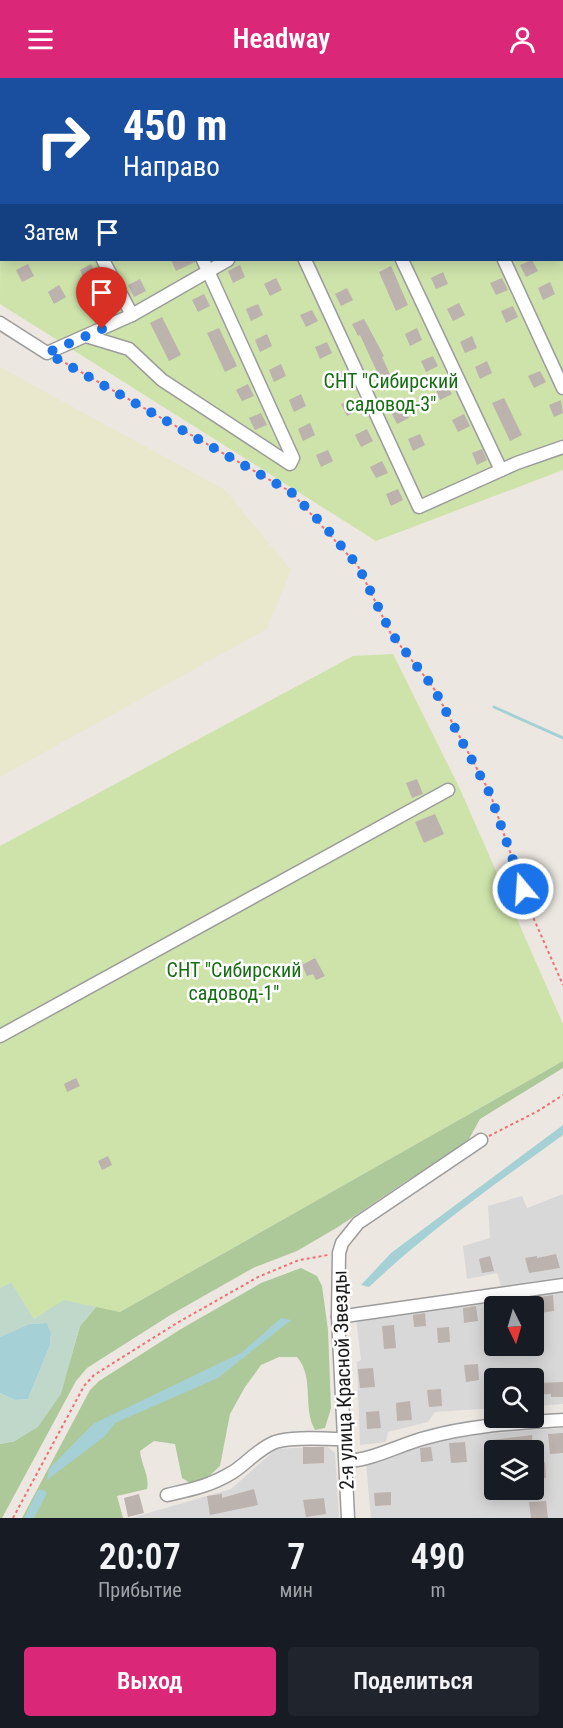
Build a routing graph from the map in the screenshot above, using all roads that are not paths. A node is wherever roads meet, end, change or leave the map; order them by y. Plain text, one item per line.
1 (104, 261) edge
2 (224, 261) edge
3 (305, 261) edge
4 (402, 261) edge
5 (504, 261) edge
6 (206, 265) edge
7 (132, 315) junction
8 (0, 323) edge
9 (86, 336) junction
10 (563, 388) edge
11 (563, 447) edge
12 (501, 470) junction
13 (448, 790) dead end
14 (0, 1036) edge
15 (481, 1140) road end
16 (563, 1285) edge
17 (338, 1317) junction
18 (563, 1420) edge
19 (344, 1439) junction
20 (346, 1461) junction
21 (167, 1495) dead end
22 (348, 1518) edge

1 - 7 street
2 - 6 street
3 - 12 street
4 - 12 street
5 - 10 street
6 - 7 street
6 - 9 street
7 - 9 street
8 - 9 street
11 - 12 street
13 - 14 street
15 - 17 street, 2-я улица Красной Звезды
16 - 17 street
17 - 19 street, 2-я улица Красной Звезды
18 - 20 street
19 - 20 street, 2-я улица Красной Звезды
19 - 21 street
20 - 22 street, 2-я улица Красной Звезды

